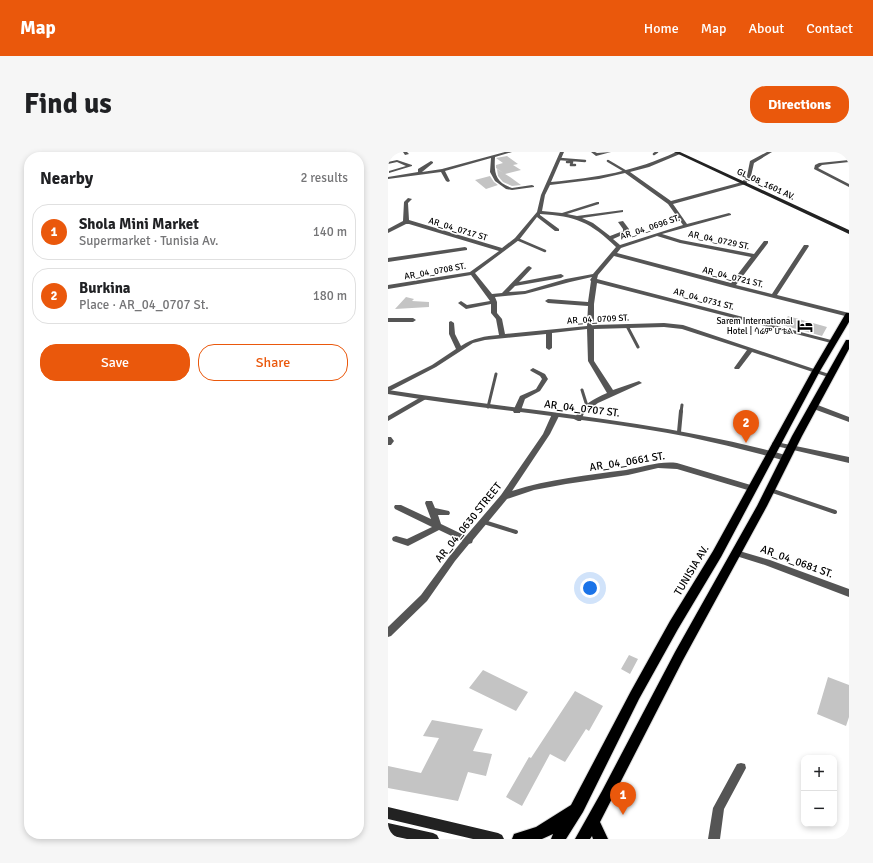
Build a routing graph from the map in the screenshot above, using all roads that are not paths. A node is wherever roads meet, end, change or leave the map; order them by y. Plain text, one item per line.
1 (510, 152) edge
2 (562, 152) edge
3 (609, 152) edge
4 (657, 152) edge
5 (677, 152) edge
6 (770, 152) edge
7 (654, 154) dead end
8 (594, 155) edge
9 (493, 156) junction
10 (559, 161) junction
11 (585, 161) dead end
12 (608, 161) dead end
13 (849, 161) edge
14 (431, 162) dead end
15 (388, 163) edge
16 (575, 165) dead end
17 (442, 170) junction
18 (625, 171) junction
19 (391, 172) dead end
20 (421, 174) junction
21 (388, 178) edge
22 (448, 180) dead end
23 (744, 182) junction
24 (549, 184) junction
25 (532, 186) dead end
26 (849, 186) edge
27 (410, 199) dead end
28 (597, 203) dead end
29 (670, 203) junction
30 (621, 211) dead end
31 (562, 213) junction
32 (538, 214) junction
33 (729, 214) dead end
34 (578, 217) junction
35 (407, 222) junction
36 (621, 222) dead end
37 (686, 225) junction
38 (391, 226) edge
39 (558, 230) dead end
40 (388, 231) edge
41 (849, 232) edge
42 (657, 234) junction
43 (610, 238) junction
44 (517, 239) junction
45 (766, 242) dead end
46 (806, 246) dead end
47 (619, 247) junction
48 (464, 250) dead end
49 (502, 250) junction
50 (545, 251) dead end
51 (614, 254) junction
52 (754, 256) junction
53 (388, 260) edge
54 (529, 268) dead end
55 (472, 273) junction
56 (561, 276) dead end
57 (594, 277) junction
58 (512, 285) junction
59 (732, 286) junction
60 (388, 288) edge
61 (504, 294) junction
62 (773, 296) junction
63 (492, 299) junction
64 (548, 301) dead end
65 (461, 303) dead end
66 (591, 304) junction
67 (849, 315) edge
68 (388, 320) edge
69 (413, 320) dead end
70 (451, 323) dead end
71 (627, 326) junction
72 (591, 328) junction
73 (549, 331) junction
74 (502, 335) junction
75 (833, 342) junction
76 (849, 342) edge
77 (638, 347) dead end
78 (549, 348) dead end
79 (459, 349) junction
80 (751, 349) junction
81 (737, 368) dead end
82 (533, 370) dead end
83 (816, 371) junction
84 (496, 374) dead end
85 (830, 376) junction
86 (639, 383) dead end
87 (582, 390) dead end
88 (388, 391) edge
89 (611, 393) junction
90 (423, 399) junction
91 (682, 405) dead end
92 (587, 406) junction
93 (813, 406) junction
94 (488, 407) junction
95 (517, 411) junction
96 (555, 416) junction
97 (388, 419) edge
98 (578, 419) junction
99 (849, 420) edge
100 (679, 432) junction
101 (388, 439) edge
102 (388, 443) edge
103 (774, 449) junction
104 (789, 453) junction
105 (849, 460) edge
106 (751, 488) junction
107 (770, 490) junction
108 (504, 496) junction
109 (429, 503) dead end
110 (398, 507) dead end
111 (432, 511) junction
112 (835, 512) dead end
113 (446, 513) dead end
114 (484, 522) junction
115 (438, 527) junction
116 (516, 532) dead end
117 (396, 539) dead end
118 (469, 541) junction
119 (736, 553) junction
120 (849, 593) edge
121 (389, 630) edge
122 (741, 768) dead end
123 (578, 807) junction
124 (388, 813) edge
125 (592, 822) junction
126 (391, 833) edge
127 (433, 839) edge
128 (498, 839) edge
129 (519, 839) edge
130 (558, 839) edge
131 (582, 839) edge
132 (600, 839) edge
133 (714, 839) edge

1 - 9 street
2 - 10 street, AR_04_0708 ST.
3 - 8 street
4 - 7 lane
5 - 18 street
5 - 23 main road, GL_08_1601 AV.
6 - 23 street
9 - 17 street
9 - 25 street
10 - 11 lane
10 - 16 lane
10 - 24 street, AR_04_0708 ST.
12 - 18 lane
13 - 26 street
14 - 20 street
15 - 19 street
17 - 20 street
17 - 22 street
18 - 24 street
18 - 29 street
20 - 21 street
23 - 29 street
23 - 41 main road, GL_08_1601 AV.
24 - 32 street, AR_04_0708 ST.
27 - 35 street
28 - 31 street
29 - 37 street
30 - 34 street
31 - 32 street
31 - 34 street
32 - 39 street
32 - 44 street, AR_04_0708 ST.
33 - 37 street, AR_04_0696 ST.
34 - 43 street
35 - 38 street
35 - 49 street, AR_04_0717 ST
36 - 43 street
37 - 42 street, AR_04_0696 ST.
38 - 40 street
42 - 47 street, AR_04_0696 ST.
42 - 52 street, AR_04_0729 ST.
43 - 47 street
44 - 49 street, AR_04_0708 ST.
44 - 50 lane
45 - 52 street
46 - 62 street
47 - 51 street, AR_04_0696 ST.
48 - 53 street
49 - 55 street, AR_04_0708 ST.
51 - 57 street, AR_04_0696 ST.
51 - 59 street, AR_04_0721 ST.
52 - 59 street
54 - 58 street
55 - 60 street, AR_04_0708 ST.
55 - 63 street
56 - 58 street
57 - 61 street
57 - 66 street
57 - 75 street, AR_04_0731 ST.
58 - 61 street
59 - 62 street, AR_04_0721 ST.
61 - 63 street
62 - 67 street, AR_04_0721 ST.
63 - 65 street
63 - 74 street
64 - 66 street
66 - 72 street
67 - 75 main road, TUNISIA AV.
68 - 69 street
70 - 79 street
71 - 72 street, AR_04_0709 ST.
71 - 77 lane
71 - 80 street, AR_04_0709 ST.
72 - 73 street, AR_04_0709 ST.
72 - 89 street
73 - 74 street, AR_04_0709 ST.
73 - 78 street
74 - 79 street, AR_04_0709 ST.
75 - 83 main road, TUNISIA AV.
76 - 85 main road
79 - 88 street, AR_04_0709 ST.
80 - 81 street
80 - 83 street, AR_04_0709 ST.
82 - 95 street
83 - 85 street, AR_04_0709 ST.
83 - 103 main road, TUNISIA AV.
84 - 94 lane
85 - 93 main road
86 - 89 street
87 - 92 lane
88 - 90 street, AR_04_0707 ST.
89 - 92 street
90 - 94 street, AR_04_0707 ST.
90 - 97 street
91 - 100 lane
92 - 98 street
93 - 99 street
93 - 104 main road
94 - 95 street, AR_04_0707 ST.
95 - 96 street, AR_04_0707 ST.
96 - 98 street, AR_04_0707 ST.
96 - 108 street, AR_04_0630 STREET
98 - 100 street, AR_04_0707 ST.
100 - 103 street, AR_04_0707 ST.
101 - 102 street
103 - 104 street, AR_04_0707 ST.
103 - 106 main road, TUNISIA AV.
104 - 105 street, AR_04_0707 ST.
104 - 107 main road
106 - 108 street, AR_04_0661 ST.
106 - 123 main road, TUNISIA AV.
107 - 112 lane
107 - 119 main road
108 - 114 street, AR_04_0630 STREET
109 - 111 street
110 - 115 street
111 - 113 street
111 - 115 street
114 - 116 lane
114 - 118 street, AR_04_0630 STREET
115 - 117 street
115 - 118 street
118 - 121 street, AR_04_0630 STREET
119 - 120 street, AR_04_0681 ST.
119 - 125 main road
122 - 133 street
123 - 129 main road
123 - 130 main road, TUNISIA AV.
124 - 128 main road
125 - 131 main road
125 - 132 main road
126 - 127 main road

